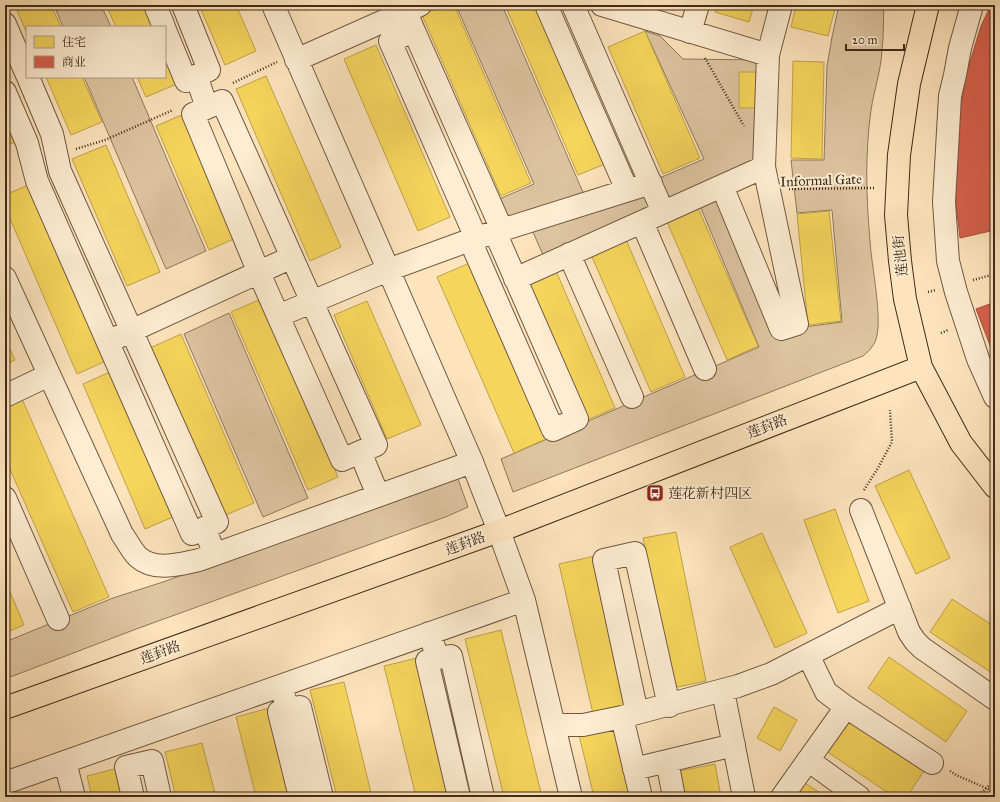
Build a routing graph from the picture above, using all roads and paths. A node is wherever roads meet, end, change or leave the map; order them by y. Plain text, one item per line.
1 (155, 5) edge
2 (183, 5) edge
3 (273, 5) edge
4 (546, 5) edge
5 (573, 5) edge
6 (698, 5) edge
7 (781, 5) edge
8 (928, 5) edge
9 (972, 5) edge
10 (611, 6) edge
11 (409, 7) edge
12 (5, 24) edge
13 (164, 26) edge
14 (166, 32) edge
15 (690, 32) junction
16 (768, 55) junction
17 (296, 60) junction
18 (26, 74) edge
19 (196, 76) junction
20 (28, 78) edge
21 (5, 92) edge
22 (207, 107) junction
23 (744, 127) dead end
24 (57, 155) junction
25 (32, 163) junction
26 (764, 167) junction
27 (651, 183) junction
28 (722, 186) junction
29 (874, 188) dead end
30 (627, 190) junction
31 (769, 192) junction
32 (663, 212) junction
33 (642, 222) junction
34 (486, 235) junction
35 (569, 254) junction
36 (292, 257) junction
37 (388, 270) junction
38 (260, 273) junction
39 (5, 278) edge
40 (515, 279) junction
41 (312, 302) junction
42 (278, 316) junction
43 (132, 331) junction
44 (108, 342) junction
45 (921, 367) junction
46 (705, 370) dead end
47 (49, 375) junction
48 (5, 396) edge
49 (632, 397) dead end
50 (995, 398) edge
51 (890, 410) dead end
52 (172, 423) junction
53 (148, 434) junction
54 (360, 452) junction
55 (472, 462) junction
56 (995, 487) edge
57 (378, 495) junction
58 (5, 498) edge
59 (861, 510) joint
60 (204, 528) junction
61 (499, 531) junction
62 (215, 554) junction
63 (524, 600) junction
64 (900, 608) junction
65 (58, 619) dead end
66 (429, 633) junction
67 (808, 655) junction
68 (438, 658) junction
69 (281, 686) junction
70 (723, 691) junction
71 (995, 699) edge
72 (669, 706) junction
73 (846, 707) junction
74 (5, 708) edge
75 (288, 710) junction
76 (630, 715) junction
77 (554, 725) junction
78 (132, 738) junction
79 (734, 745) junction
80 (808, 760) junction
81 (667, 761) junction
82 (65, 762) junction
83 (932, 763) joint
84 (138, 764) junction
85 (634, 769) junction
86 (995, 780) edge
87 (5, 783) edge
88 (985, 788) junction
89 (995, 792) edge
90 (74, 797) edge
91 (133, 797) edge
92 (160, 797) edge
93 (300, 797) edge
94 (322, 797) edge
95 (459, 797) edge
96 (483, 797) edge
97 (571, 797) edge
98 (641, 797) edge
99 (674, 797) edge
100 (744, 797) edge
101 (782, 797) edge
102 (859, 797) edge
103 (976, 797) edge

1 - 13 street
2 - 19 street
3 - 17 street
4 - 30 street
5 - 27 street
6 - 15 street
7 - 16 street
8 - 45 main road, 莲池街
9 - 50 street
10 - 15 street
11 - 17 street
11 - 34 street
12 - 18 street
14 - 19 street
15 - 16 street
15 - 23 path
16 - 26 street
17 - 37 street
19 - 22 street
20 - 24 street
21 - 25 street
22 - 36 street
22 - 38 street
24 - 25 street
24 - 43 street
25 - 44 street
26 - 28 street
26 - 31 street
27 - 30 street
27 - 32 street
28 - 31 street
28 - 32 street
29 - 31 path, Informal Gate
30 - 34 street
32 - 33 street
33 - 35 street
33 - 46 street
34 - 37 street
34 - 40 street
34 - 40 street
35 - 40 street
35 - 49 street
36 - 38 street
36 - 41 street
37 - 41 street
37 - 55 street
38 - 42 street
38 - 43 street
39 - 47 street
41 - 42 street
41 - 54 street
42 - 54 street
43 - 44 street
43 - 52 street
44 - 53 street
45 - 56 main road, 莲池街
45 - 61 main road, 莲葑路
47 - 48 street
47 - 62 street
51 - 59 path
52 - 53 street
52 - 60 street
53 - 60 street
54 - 57 street
55 - 57 street
55 - 61 street
57 - 62 street
58 - 65 street
59 - 64 street
60 - 62 street
61 - 63 street
61 - 74 main road, 莲葑路
63 - 66 street
63 - 77 street
64 - 67 street
64 - 71 street
66 - 68 street
66 - 69 street
67 - 70 street
67 - 73 street
68 - 95 street
68 - 96 street
69 - 75 street
69 - 78 street
70 - 72 street
70 - 79 street
72 - 76 street
72 - 76 street
73 - 80 street
73 - 83 street
75 - 93 street
75 - 94 street
76 - 77 street
76 - 85 street
77 - 97 street
78 - 82 street
78 - 84 street
79 - 81 street
79 - 100 street
80 - 101 street
80 - 102 street
81 - 85 street
81 - 99 street
82 - 87 street
82 - 90 street
83 - 88 path
84 - 91 street
84 - 92 street
85 - 98 street
86 - 88 path
88 - 89 path
88 - 103 path

